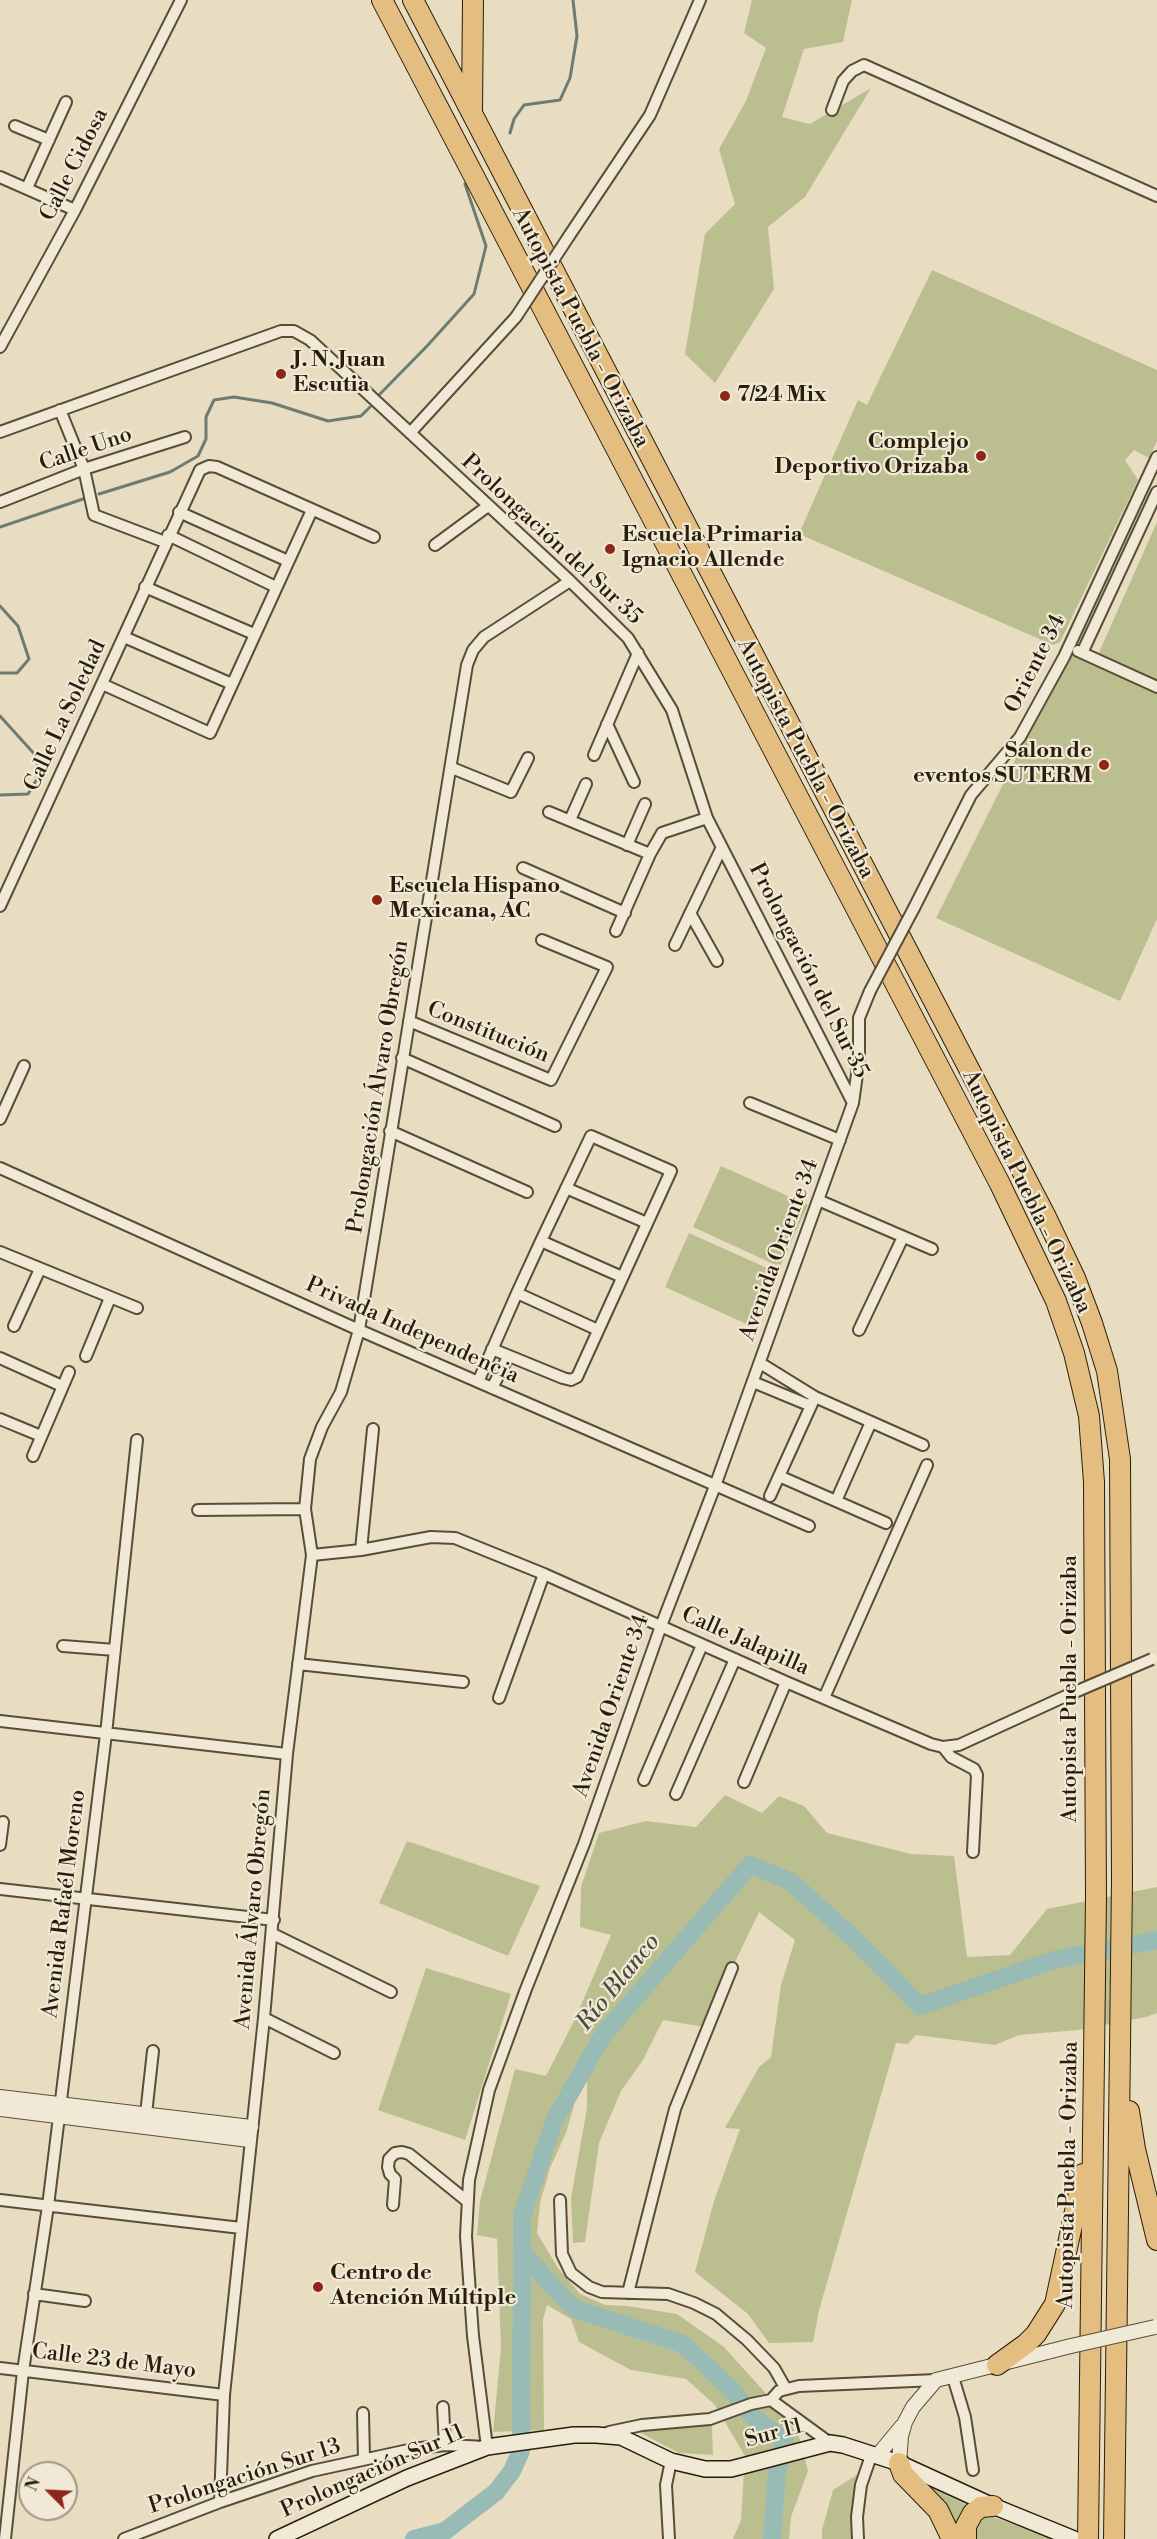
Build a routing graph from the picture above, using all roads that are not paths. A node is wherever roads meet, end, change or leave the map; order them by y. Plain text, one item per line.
1 (182, 0) edge
2 (382, 0) edge
3 (413, 0) edge
4 (473, 0) edge
5 (700, 0) edge
6 (66, 102) dead end
7 (832, 110) dead end
8 (472, 115) junction
9 (15, 126) dead end
10 (49, 140) junction
11 (0, 177) edge
12 (27, 188) junction
13 (1157, 196) edge
14 (75, 210) junction
15 (0, 347) edge
16 (60, 410) junction
17 (0, 432) edge
18 (410, 433) junction
19 (185, 437) dead end
20 (1157, 457) edge
21 (84, 469) junction
22 (1157, 492) edge
23 (1136, 501) junction
24 (0, 502) edge
25 (488, 506) junction
26 (1150, 508) junction
27 (312, 510) junction
28 (179, 512) junction
29 (1124, 527) junction
30 (1138, 533) junction
31 (374, 537) dead end
32 (167, 539) junction
33 (435, 545) dead end
34 (288, 561) junction
35 (570, 581) junction
36 (145, 587) junction
37 (276, 587) junction
38 (1095, 591) junction
39 (1108, 597) junction
40 (254, 634) junction
41 (124, 637) junction
42 (1069, 646) junction
43 (638, 653) junction
44 (1082, 653) junction
45 (102, 684) junction
46 (232, 684) junction
47 (1157, 687) edge
48 (607, 724) junction
49 (594, 755) dead end
50 (528, 758) dead end
51 (452, 768) junction
52 (634, 782) dead end
53 (586, 784) dead end
54 (645, 804) dead end
55 (549, 812) dead end
56 (707, 818) junction
57 (570, 820) junction
58 (627, 845) junction
59 (722, 847) junction
60 (650, 854) junction
61 (523, 868) dead end
62 (0, 906) edge
63 (625, 913) junction
64 (690, 913) junction
65 (616, 931) dead end
66 (542, 940) dead end
67 (675, 945) dead end
68 (717, 961) dead end
69 (870, 991) joint
70 (409, 1021) junction
71 (402, 1058) junction
72 (24, 1066) dead end
73 (750, 1103) dead end
74 (854, 1103) junction
75 (0, 1119) edge
76 (555, 1126) dead end
77 (390, 1131) junction
78 (840, 1140) junction
79 (0, 1168) edge
80 (566, 1188) junction
81 (527, 1192) dead end
82 (818, 1200) junction
83 (647, 1223) junction
84 (903, 1237) junction
85 (541, 1241) junction
86 (932, 1249) dead end
87 (0, 1252) edge
88 (40, 1269) junction
89 (622, 1277) junction
90 (517, 1293) junction
91 (110, 1298) junction
92 (137, 1308) dead end
93 (14, 1326) dead end
94 (359, 1330) junction
95 (598, 1330) junction
96 (859, 1330) dead end
97 (492, 1349) junction
98 (86, 1356) dead end
99 (508, 1357) junction
100 (0, 1358) edge
101 (760, 1363) junction
102 (69, 1372) dead end
103 (478, 1382) junction
104 (753, 1382) junction
105 (62, 1386) junction
106 (492, 1388) junction
107 (813, 1401) junction
108 (1, 1421) edge
109 (872, 1422) junction
110 (373, 1429) dead end
111 (41, 1436) junction
112 (137, 1440) dead end
113 (923, 1445) dead end
114 (33, 1456) dead end
115 (927, 1465) dead end
116 (779, 1476) junction
117 (715, 1486) junction
118 (770, 1496) dead end
119 (836, 1501) junction
120 (305, 1509) junction
121 (198, 1510) dead end
122 (886, 1523) dead end
123 (809, 1526) dead end
124 (361, 1550) junction
125 (312, 1555) junction
126 (544, 1574) junction
127 (661, 1626) junction
128 (702, 1645) junction
129 (63, 1646) dead end
130 (115, 1650) junction
131 (1155, 1657) edge
132 (735, 1659) junction
133 (298, 1664) junction
134 (463, 1682) dead end
135 (786, 1682) junction
136 (499, 1698) dead end
137 (824, 1698) junction
138 (0, 1721) edge
139 (106, 1734) junction
140 (943, 1747) junction
141 (286, 1754) junction
142 (644, 1780) dead end
143 (744, 1782) dead end
144 (676, 1794) dead end
145 (3, 1822) dead end
146 (0, 1845) edge
147 (973, 1852) dead end
148 (0, 1889) edge
149 (85, 1898) junction
150 (273, 1920) junction
151 (273, 1934) junction
152 (732, 1968) dead end
153 (391, 1992) dead end
154 (264, 2018) junction
155 (153, 2051) dead end
156 (334, 2053) dead end
157 (1120, 2055) junction
158 (1094, 2076) junction
159 (0, 2097) edge
160 (0, 2109) edge
161 (60, 2110) junction
162 (146, 2114) junction
163 (250, 2133) junction
164 (0, 2200) edge
165 (560, 2200) dead end
166 (467, 2201) junction
167 (393, 2205) dead end
168 (48, 2206) junction
169 (240, 2229) junction
170 (1157, 2240) edge
171 (628, 2293) junction
172 (34, 2294) junction
173 (85, 2301) dead end
174 (1156, 2327) edge
175 (997, 2365) junction
176 (0, 2368) edge
177 (23, 2371) junction
178 (953, 2377) junction
179 (936, 2380) junction
180 (786, 2389) junction
181 (224, 2395) junction
182 (770, 2400) junction
183 (443, 2407) dead end
184 (363, 2413) dead end
185 (905, 2422) junction
186 (596, 2435) junction
187 (830, 2443) junction
188 (445, 2445) junction
189 (487, 2447) junction
190 (875, 2454) junction
191 (363, 2459) junction
192 (671, 2461) junction
193 (899, 2463) junction
194 (973, 2470) dead end
195 (220, 2502) junction
196 (993, 2506) junction
197 (1068, 2537) edge
198 (5, 2539) edge
199 (124, 2539) edge
200 (277, 2539) edge
201 (669, 2539) edge
202 (858, 2539) edge
203 (952, 2539) edge
204 (966, 2539) edge
205 (1088, 2539) edge
206 (1114, 2539) edge

1 - 14 street, Calle Cidosa
2 - 158 highway, Autopista Puebla - Orizaba
3 - 8 highway, Autopista Puebla - Orizaba
4 - 8 highway
5 - 18 street, bridge
6 - 10 street
7 - 13 street
8 - 157 highway, Autopista Puebla - Orizaba
9 - 10 street
10 - 12 street
11 - 12 street
12 - 14 street
14 - 15 street, Calle Cidosa
16 - 17 street, Prolongación del Sur 35
16 - 18 street, Prolongación del Sur 35
16 - 21 street
18 - 25 street, Prolongación del Sur 35
19 - 21 street, Calle Uno
20 - 23 street, Oriente 34
21 - 24 street, Calle Uno
21 - 32 street
22 - 26 street
23 - 26 street
23 - 29 street, Oriente 34
25 - 33 street
25 - 35 street, Prolongación del Sur 35
26 - 30 street
27 - 28 street, Calle La Soledad
27 - 31 street
27 - 34 street
28 - 32 street, Calle La Soledad
28 - 34 street
29 - 30 street
29 - 38 street, Oriente 34
30 - 39 street
32 - 36 street, Calle La Soledad
32 - 37 street
34 - 37 street
35 - 43 street, Prolongación del Sur 35
35 - 51 street, Prolongación Álvaro Obregón
36 - 40 street
36 - 41 street, Calle La Soledad
37 - 40 street
38 - 39 street
38 - 42 street, Oriente 34
39 - 44 street
40 - 46 street
41 - 45 street, Calle La Soledad
41 - 46 street
42 - 44 street
42 - 69 street, Oriente 34, bridge
43 - 48 street
43 - 56 street, Prolongación del Sur 35
44 - 47 street
45 - 46 street
45 - 62 street, Calle La Soledad
48 - 49 street
48 - 52 street
50 - 51 street
51 - 70 street, Prolongación Álvaro Obregón
53 - 57 street
54 - 58 street
55 - 57 street
56 - 59 street, Prolongación del Sur 35
56 - 60 street
57 - 58 street
58 - 60 street
59 - 64 street
59 - 74 street, Prolongación del Sur 35
60 - 63 street
61 - 63 street
63 - 65 street
64 - 67 street
64 - 68 street
66 - 70 street, Constitución
69 - 74 street, Avenida Oriente 34
70 - 71 street, Prolongación Álvaro Obregón
71 - 76 street
71 - 77 street, Prolongación Álvaro Obregón
72 - 75 street
73 - 78 street
74 - 78 street, Avenida Oriente 34
77 - 81 street
77 - 94 street, Prolongación Álvaro Obregón
78 - 82 street, Avenida Oriente 34
79 - 94 street, Privada Independencia
80 - 83 street
80 - 83 street
80 - 85 street
82 - 84 street
82 - 101 street, Avenida Oriente 34
83 - 89 street
84 - 86 street
84 - 96 street
85 - 89 street
85 - 90 street
87 - 88 street
88 - 91 street
88 - 93 street
89 - 95 street
90 - 95 street
90 - 97 street
91 - 92 street
91 - 98 street
94 - 103 street, Privada Independencia
94 - 120 street, Avenida Álvaro Obregón
95 - 99 street
97 - 99 street
97 - 103 street
99 - 106 street
100 - 105 street
101 - 104 street, Avenida Oriente 34
101 - 107 street
102 - 105 street
103 - 106 street, Privada Independencia
104 - 107 street
104 - 117 street, Avenida Oriente 34
105 - 111 street
106 - 117 street, Privada Independencia
107 - 109 street
107 - 116 street
108 - 111 street
109 - 113 street
109 - 119 street
110 - 124 street
111 - 114 street
112 - 130 street, Avenida Rafaél Moreno
115 - 137 street
116 - 118 street
116 - 119 street
117 - 123 street, Privada Independencia
117 - 127 street, Avenida Oriente 34
119 - 122 street
120 - 121 street
120 - 125 street, Avenida Álvaro Obregón
124 - 125 street, Calle Jalapilla
124 - 126 street, Calle Jalapilla
125 - 133 street, Avenida Álvaro Obregón
126 - 127 street, Calle Jalapilla
126 - 136 street
127 - 128 street, Calle Jalapilla
127 - 166 street, Avenida Oriente 34
128 - 132 street, Calle Jalapilla
128 - 142 street
129 - 130 street
130 - 139 street, Avenida Rafaél Moreno
131 - 140 street, bridge
132 - 135 street, Calle Jalapilla
132 - 144 street
133 - 134 street
133 - 141 street, Avenida Álvaro Obregón
135 - 137 street, Calle Jalapilla
135 - 143 street
137 - 140 street, Calle Jalapilla
138 - 139 street
139 - 141 street
139 - 149 street, Avenida Rafaél Moreno
140 - 147 street, Calle Jalapilla
141 - 150 street, Avenida Álvaro Obregón
145 - 146 street
148 - 149 street
149 - 150 street
149 - 161 street, Avenida Rafaél Moreno
150 - 151 street, Avenida Álvaro Obregón
151 - 153 street
151 - 154 street, Avenida Álvaro Obregón
152 - 171 street
154 - 156 street
154 - 163 street, Avenida Álvaro Obregón
155 - 162 street
157 - 170 highway
157 - 206 highway, Autopista Puebla - Orizaba
158 - 175 highway
158 - 205 highway, Autopista Puebla - Orizaba
159 - 161 street
160 - 161 street
161 - 162 street
161 - 163 street
161 - 168 street, Avenida Rafaél Moreno
162 - 163 street
163 - 169 street, Avenida Álvaro Obregón
164 - 168 street
165 - 171 street
166 - 167 street
166 - 189 street, Avenida Oriente 34
168 - 169 street
168 - 172 street, Avenida Rafaél Moreno
169 - 181 street, Avenida Álvaro Obregón
171 - 180 street
172 - 173 street
172 - 177 street, Avenida Rafaél Moreno
174 - 175 street, bridge
175 - 178 street
176 - 177 street, Calle 23 de Mayo
177 - 181 street, Calle 23 de Mayo
177 - 198 street, Avenida Rafaél Moreno
178 - 179 street
178 - 194 street
179 - 180 street
179 - 185 street
180 - 182 street
181 - 195 street, Avenida Álvaro Obregón
182 - 186 street
182 - 187 street
183 - 188 street
184 - 191 street
185 - 190 street
185 - 193 street
186 - 189 main road, Sur 11
186 - 192 main road, Sur 11
187 - 190 main road, Sur 11
187 - 192 main road, Sur 11
188 - 189 street, Prolongación Sur 13
188 - 191 street, Prolongación Sur 13
189 - 200 main road, Prolongación Sur 11
190 - 193 main road, Sur 11
190 - 202 street
191 - 195 street, Prolongación Sur 13
192 - 201 street
193 - 196 main road, Sur 11
193 - 203 highway
195 - 199 street, Prolongación Sur 13
196 - 197 main road, Sur 11
196 - 204 highway

